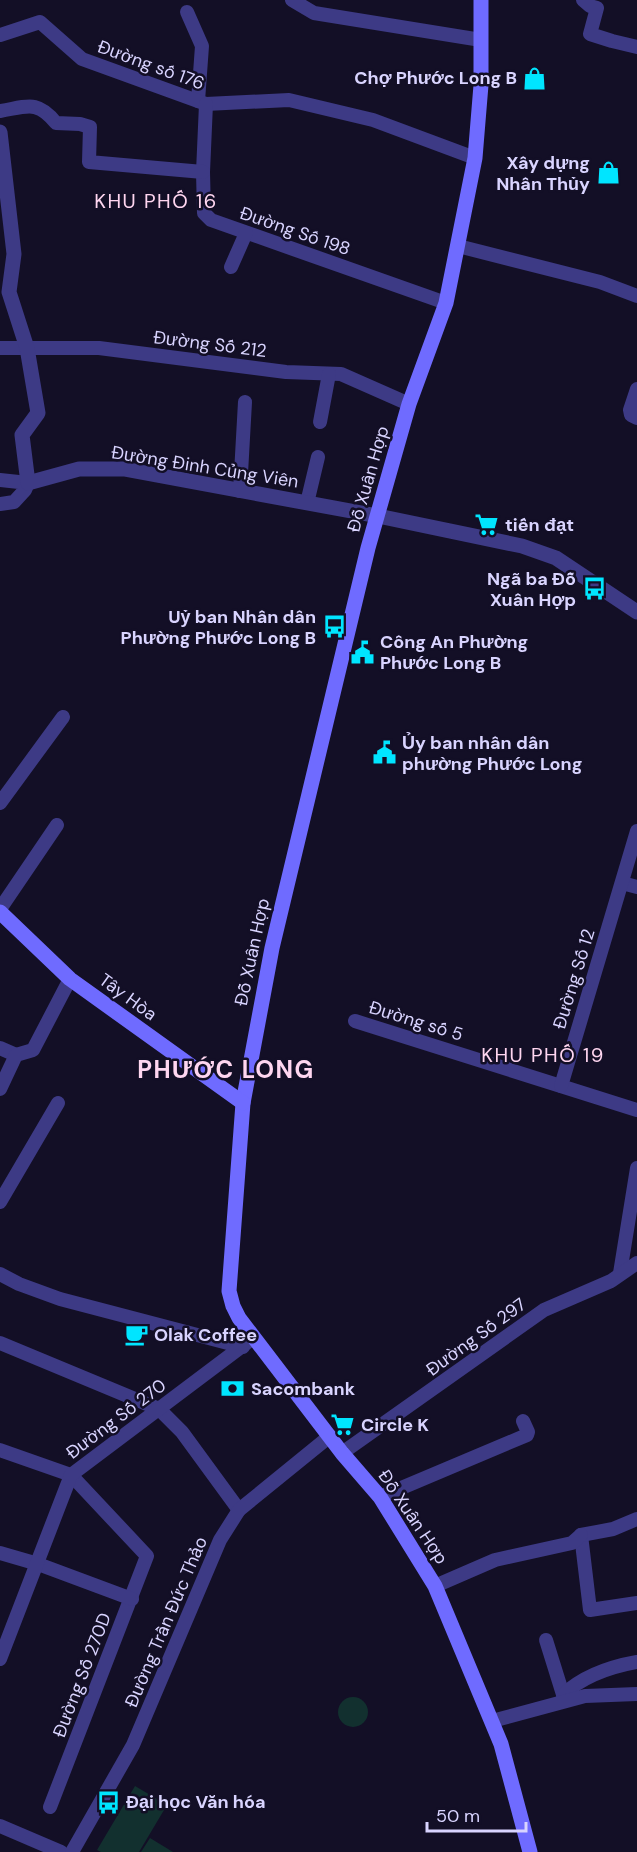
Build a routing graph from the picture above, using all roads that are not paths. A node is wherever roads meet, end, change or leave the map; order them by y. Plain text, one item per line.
1 (292, 0) edge
2 (481, 0) edge
3 (584, 0) edge
4 (187, 12) dead end
5 (0, 35) edge
6 (481, 40) junction
7 (637, 47) edge
8 (202, 103) junction
9 (0, 111) edge
10 (0, 132) edge
11 (476, 158) junction
12 (202, 172) junction
13 (246, 233) junction
14 (458, 246) junction
15 (231, 267) dead end
16 (637, 296) edge
17 (446, 303) junction
18 (0, 348) edge
19 (27, 348) junction
20 (329, 374) junction
21 (637, 389) edge
22 (245, 402) dead end
23 (409, 404) junction
24 (637, 418) edge
25 (320, 422) dead end
26 (318, 457) dead end
27 (0, 480) edge
28 (28, 483) junction
29 (240, 491) junction
30 (307, 503) junction
31 (0, 504) edge
32 (378, 516) junction
33 (637, 612) edge
34 (63, 717) dead end
35 (0, 803) edge
36 (57, 825) dead end
37 (637, 831) edge
38 (622, 883) junction
39 (637, 887) edge
40 (0, 911) edge
41 (70, 979) junction
42 (355, 1021) dead end
43 (0, 1048) edge
44 (16, 1056) junction
45 (561, 1086) junction
46 (0, 1089) edge
47 (58, 1103) dead end
48 (243, 1103) junction
49 (637, 1110) edge
50 (637, 1168) edge
51 (0, 1202) edge
52 (637, 1263) edge
53 (620, 1273) junction
54 (0, 1274) edge
55 (248, 1342) junction
56 (0, 1343) edge
57 (159, 1409) junction
58 (523, 1421) dead end
59 (330, 1436) junction
60 (0, 1450) edge
61 (342, 1453) junction
62 (71, 1475) junction
63 (380, 1497) junction
64 (239, 1510) junction
65 (637, 1519) edge
66 (581, 1535) junction
67 (0, 1553) edge
68 (38, 1564) junction
69 (435, 1586) junction
70 (132, 1599) junction
71 (637, 1603) edge
72 (546, 1640) dead end
73 (0, 1659) edge
74 (637, 1662) edge
75 (637, 1694) edge
76 (564, 1698) junction
77 (492, 1721) junction
78 (50, 1807) dead end
79 (0, 1826) edge
80 (61, 1852) edge
81 (72, 1852) edge
82 (530, 1852) edge

1 - 6 street
2 - 6 main road, Đỗ Xuân Hợp
3 - 7 street
4 - 8 street, Đường Số 198
5 - 8 street, Đường số 176
6 - 11 main road, Đỗ Xuân Hợp
8 - 11 street, Đường số 176
8 - 12 street, Đường Số 198
9 - 12 street
10 - 19 street
11 - 14 main road, Đỗ Xuân Hợp
12 - 13 street, Đường Số 198
13 - 15 street
13 - 17 street, Đường Số 198
14 - 16 street
14 - 17 main road, Đỗ Xuân Hợp
17 - 23 main road, Đỗ Xuân Hợp
18 - 19 street, Đường Số 212
19 - 20 street, Đường Số 212
19 - 28 street
20 - 23 street, Đường Số 212
20 - 25 street
21 - 24 street
22 - 29 street
23 - 32 main road, Đỗ Xuân Hợp
26 - 30 street
27 - 28 street
28 - 29 street, Đường Đinh Củng Viên
28 - 31 street
29 - 30 street, Đường Đinh Củng Viên
30 - 32 street, Đường Đinh Củng Viên
32 - 33 street, Đường Đinh Củng Viên
32 - 48 main road, Đỗ Xuân Hợp
34 - 35 street
36 - 40 street
37 - 38 street
38 - 39 street
38 - 45 street, Đường Số 12
40 - 41 main road, Tây Hòa
41 - 44 street
41 - 48 main road, Tây Hòa
42 - 45 street, Đường số 5
43 - 44 street
44 - 46 street
45 - 49 street, Đường số 5
47 - 51 street
48 - 55 main road, Đỗ Xuân Hợp
50 - 53 street
52 - 53 street, Đường Số 297
53 - 61 street, Đường Số 297
54 - 55 street
55 - 57 street, Đường Số 270
55 - 59 main road, Đỗ Xuân Hợp
56 - 57 street
57 - 62 street, Đường Số 270
57 - 64 street
58 - 63 street
59 - 61 main road, Đỗ Xuân Hợp
59 - 64 street, Đường Trần Đức Thảo
60 - 62 street
61 - 63 main road, Đỗ Xuân Hợp
62 - 68 street, Đường Số 270
62 - 70 street, Đường Số 270D
63 - 69 main road, Đỗ Xuân Hợp
64 - 81 street, Đường Trần Đức Thảo
65 - 66 street
66 - 69 street
66 - 71 street
67 - 68 street
68 - 70 street
68 - 73 street, Đường Số 270
69 - 77 main road, Đỗ Xuân Hợp
70 - 78 street, Đường Số 270D
72 - 76 street
74 - 76 street
75 - 76 street
76 - 77 street
77 - 82 main road, Đỗ Xuân Hợp
79 - 80 street

